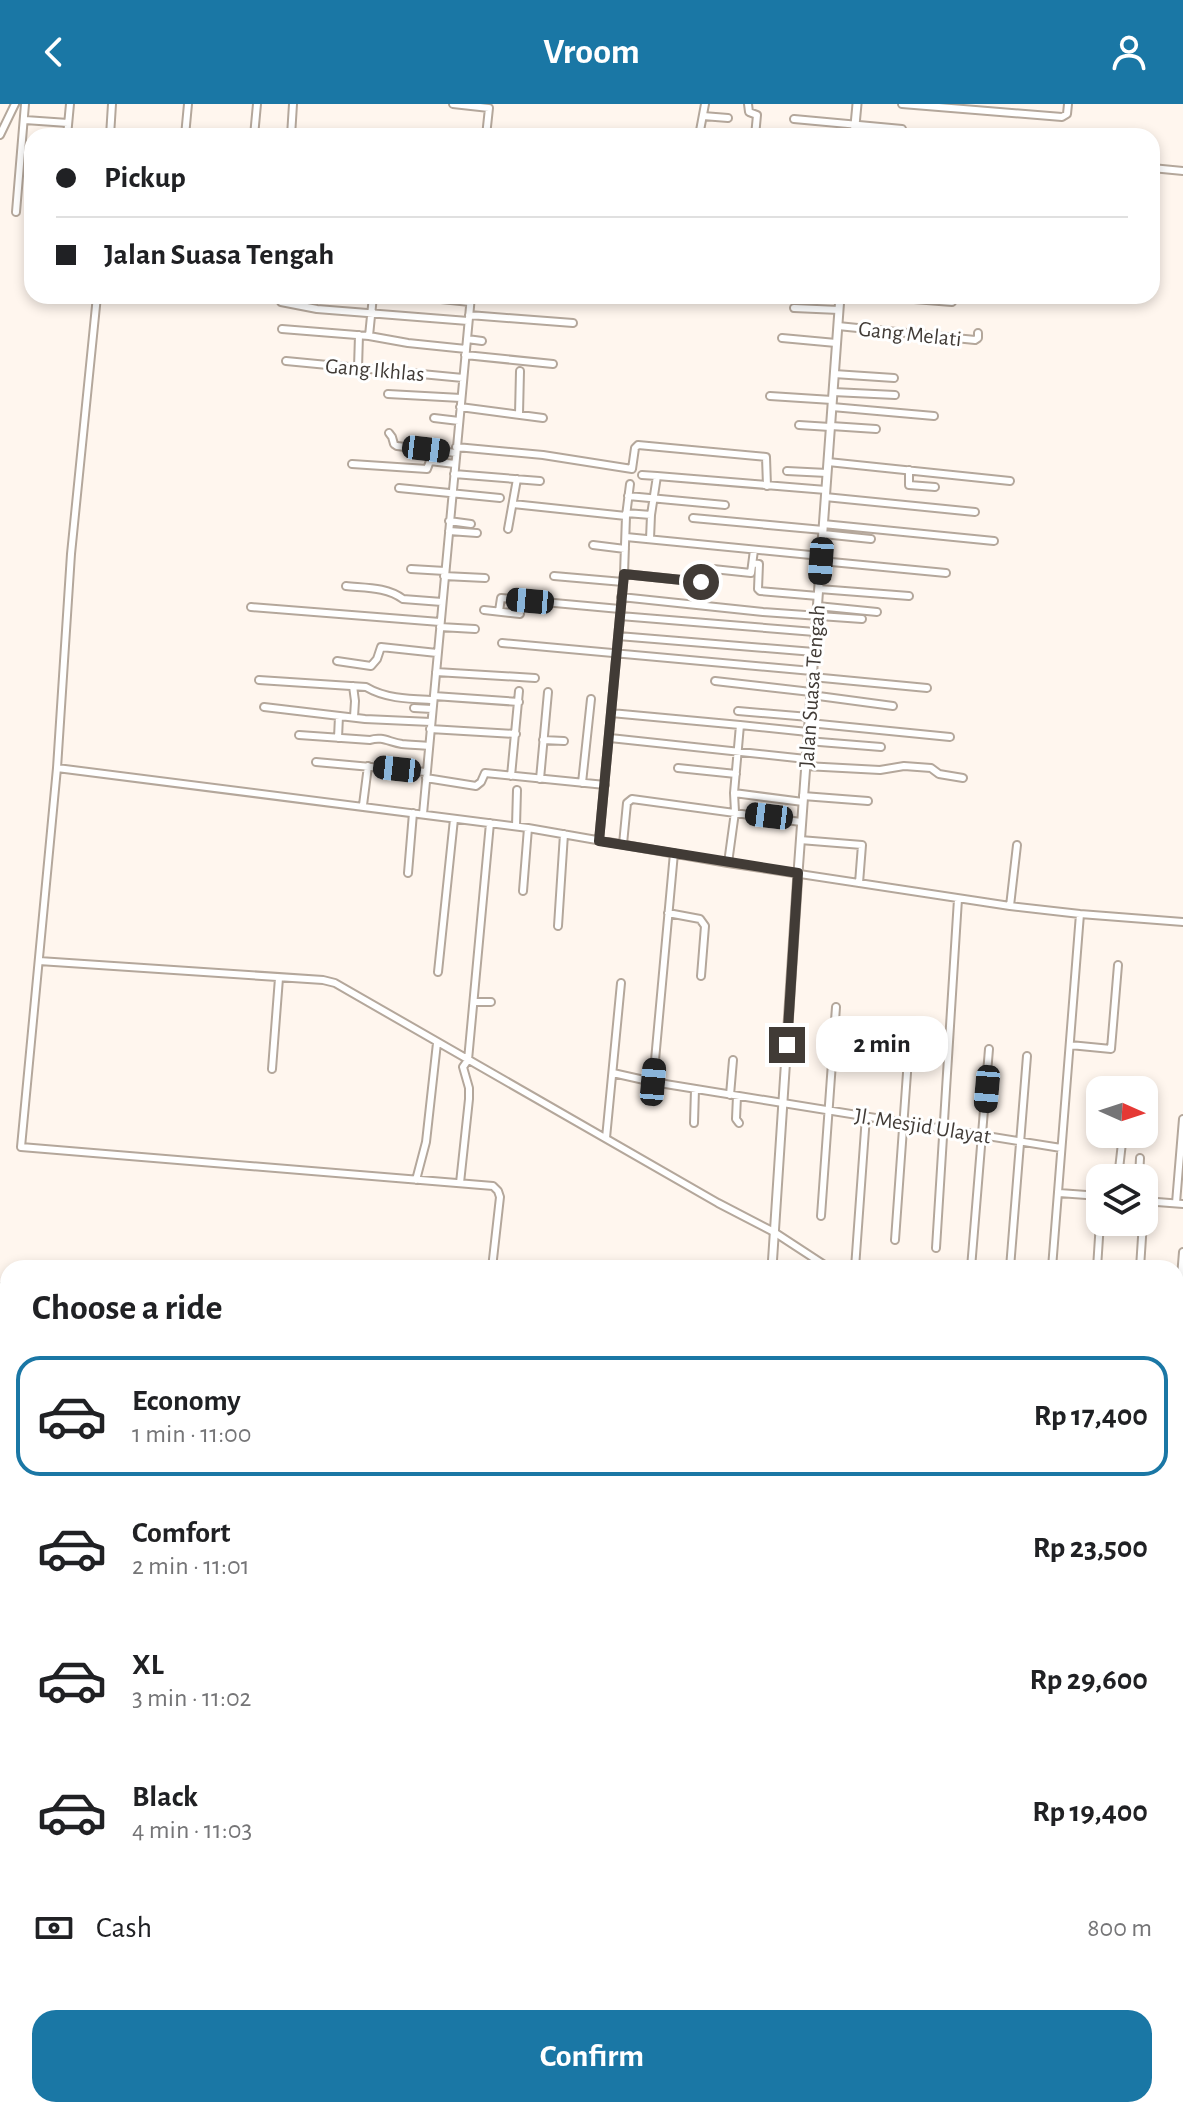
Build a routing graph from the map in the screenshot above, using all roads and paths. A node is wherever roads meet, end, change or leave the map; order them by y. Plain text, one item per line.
1 (15, 104) edge
2 (25, 104) edge
3 (70, 104) edge
4 (112, 104) edge
5 (188, 104) edge
6 (257, 104) edge
7 (293, 104) edge
8 (453, 104) edge
9 (705, 104) edge
10 (748, 104) edge
11 (857, 104) edge
12 (902, 104) edge
13 (1068, 104) edge
14 (489, 106) edge
15 (703, 116) junction
16 (728, 118) dead end
17 (794, 119) dead end
18 (25, 120) junction
19 (68, 123) junction
20 (855, 124) junction
21 (24, 128) edge
22 (68, 128) edge
23 (110, 128) edge
24 (186, 128) edge
25 (255, 128) edge
26 (292, 128) edge
27 (487, 128) edge
28 (701, 128) edge
29 (756, 128) edge
30 (855, 128) edge
31 (893, 128) edge
32 (24, 130) edge
33 (0, 135) edge
34 (1160, 169) edge
35 (1183, 171) edge
36 (16, 212) dead end
37 (96, 304) edge
38 (291, 304) edge
39 (372, 304) edge
40 (470, 304) edge
41 (839, 304) edge
42 (794, 308) dead end
43 (839, 310) junction
44 (371, 313) junction
45 (469, 318) junction
46 (573, 323) dead end
47 (838, 326) junction
48 (282, 329) dead end
49 (978, 333) dead end
50 (359, 335) junction
51 (369, 336) junction
52 (782, 338) dead end
53 (467, 339) junction
54 (482, 341) dead end
55 (836, 343) junction
56 (466, 352) junction
57 (286, 361) dead end
58 (553, 364) dead end
59 (358, 368) junction
60 (520, 371) dead end
61 (834, 374) junction
62 (463, 378) junction
63 (894, 378) dead end
64 (388, 394) dead end
65 (895, 395) dead end
66 (770, 396) dead end
67 (461, 398) junction
68 (832, 400) junction
69 (460, 407) junction
70 (519, 414) junction
71 (934, 416) dead end
72 (434, 418) dead end
73 (543, 418) dead end
74 (459, 421) junction
75 (799, 425) dead end
76 (830, 426) junction
77 (876, 429) dead end
78 (389, 433) dead end
79 (456, 450) junction
80 (828, 462) junction
81 (352, 464) dead end
82 (455, 464) junction
83 (909, 470) junction
84 (787, 471) dead end
85 (827, 473) junction
86 (454, 474) junction
87 (642, 475) dead end
88 (657, 476) junction
89 (517, 479) junction
90 (540, 481) dead end
91 (1010, 481) dead end
92 (630, 484) dead end
93 (767, 486) junction
94 (935, 487) dead end
95 (399, 488) dead end
96 (452, 494) junction
97 (826, 494) junction
98 (628, 496) junction
99 (500, 498) dead end
100 (654, 499) junction
101 (513, 504) junction
102 (725, 505) dead end
103 (975, 512) dead end
104 (626, 514) junction
105 (651, 515) junction
106 (693, 518) dead end
107 (449, 521) junction
108 (471, 524) dead end
109 (508, 529) dead end
110 (823, 529) junction
111 (449, 531) junction
112 (477, 533) dead end
113 (626, 537) junction
114 (650, 539) junction
115 (871, 539) dead end
116 (994, 541) dead end
117 (593, 545) dead end
118 (625, 549) junction
119 (754, 550) junction
120 (821, 559) junction
121 (753, 563) junction
122 (411, 569) dead end
123 (713, 569) dead end
124 (445, 573) junction
125 (946, 573) dead end
126 (554, 576) dead end
127 (485, 578) dead end
128 (624, 578) junction
129 (701, 582) dead end
130 (346, 586) dead end
131 (818, 592) junction
132 (909, 596) dead end
133 (621, 597) junction
134 (442, 602) junction
135 (817, 606) junction
136 (251, 607) dead end
137 (484, 610) dead end
138 (499, 611) junction
139 (877, 612) dead end
140 (620, 613) junction
141 (520, 614) dead end
142 (817, 615) junction
143 (862, 619) dead end
144 (440, 624) junction
145 (475, 629) dead end
146 (815, 632) junction
147 (618, 636) junction
148 (502, 643) dead end
149 (814, 652) junction
150 (437, 653) junction
151 (616, 654) junction
152 (337, 661) dead end
153 (436, 672) junction
154 (812, 674) junction
155 (535, 678) dead end
156 (259, 680) dead end
157 (715, 681) dead end
158 (353, 686) junction
159 (927, 688) dead end
160 (519, 691) dead end
161 (548, 692) dead end
162 (811, 694) junction
163 (434, 698) junction
164 (591, 699) dead end
165 (519, 702) junction
166 (893, 706) dead end
167 (264, 707) dead end
168 (414, 708) dead end
169 (432, 709) junction
170 (738, 711) dead end
171 (611, 713) junction
172 (339, 716) junction
173 (354, 717) junction
174 (431, 725) junction
175 (740, 725) junction
176 (808, 728) junction
177 (516, 734) junction
178 (299, 735) dead end
179 (950, 737) dead end
180 (338, 738) junction
181 (610, 738) junction
182 (543, 740) junction
183 (564, 741) dead end
184 (429, 746) junction
185 (881, 747) dead end
186 (737, 752) junction
187 (316, 762) dead end
188 (806, 762) junction
189 (368, 766) junction
190 (57, 768) junction
191 (678, 768) dead end
192 (736, 774) junction
193 (426, 775) junction
194 (511, 776) junction
195 (963, 778) dead end
196 (540, 779) junction
197 (582, 783) junction
198 (605, 785) junction
199 (517, 790) dead end
200 (734, 793) junction
201 (803, 799) junction
202 (868, 801) dead end
203 (363, 805) junction
204 (735, 812) junction
205 (413, 813) junction
206 (423, 814) junction
207 (454, 819) junction
208 (801, 822) junction
209 (490, 823) junction
210 (516, 826) junction
211 (528, 828) junction
212 (564, 834) junction
213 (800, 840) junction
214 (599, 841) junction
215 (623, 844) junction
216 (1017, 845) dead end
217 (674, 853) junction
218 (728, 863) junction
219 (408, 873) dead end
220 (798, 873) junction
221 (859, 880) junction
222 (523, 891) dead end
223 (958, 899) junction
224 (1010, 906) junction
225 (668, 913) junction
226 (1080, 914) junction
227 (1183, 922) edge
228 (558, 926) dead end
229 (39, 961) junction
230 (1118, 965) dead end
231 (438, 972) dead end
232 (701, 976) dead end
233 (279, 978) junction
234 (621, 983) dead end
235 (475, 1002) junction
236 (491, 1002) dead end
237 (836, 1007) dead end
238 (437, 1043) junction
239 (1070, 1045) junction
240 (989, 1049) dead end
241 (1027, 1056) dead end
242 (908, 1059) dead end
243 (468, 1060) junction
244 (733, 1060) dead end
245 (272, 1069) dead end
246 (613, 1073) junction
247 (653, 1082) junction
248 (695, 1089) junction
249 (734, 1095) junction
250 (783, 1103) junction
251 (828, 1110) junction
252 (866, 1116) junction
253 (1183, 1119) edge
254 (905, 1122) junction
255 (694, 1123) dead end
256 (739, 1123) dead end
257 (943, 1128) junction
258 (982, 1134) junction
259 (606, 1138) junction
260 (1021, 1141) junction
261 (1061, 1148) junction
262 (1140, 1158) dead end
263 (1140, 1164) edge
264 (416, 1180) junction
265 (460, 1183) junction
266 (1059, 1193) junction
267 (1086, 1195) edge
268 (1158, 1202) edge
269 (1180, 1203) edge
270 (821, 1216) dead end
271 (774, 1232) junction
272 (1099, 1236) edge
273 (1142, 1236) edge
274 (895, 1240) dead end
275 (936, 1248) dead end
276 (493, 1260) edge
277 (772, 1260) edge
278 (817, 1260) edge
279 (856, 1260) edge
280 (972, 1260) edge
281 (1011, 1260) edge
282 (1053, 1260) edge
283 (1098, 1260) edge
284 (1141, 1260) edge

1 - 33 street
2 - 18 street
3 - 19 street
4 - 23 street
5 - 24 street
6 - 25 street
7 - 26 street
8 - 14 street
9 - 15 street
10 - 29 street
11 - 20 street
12 - 13 street
14 - 27 street
15 - 16 street
15 - 28 street
17 - 20 street
18 - 19 street
18 - 21 street
19 - 22 street
20 - 30 street
20 - 31 street
32 - 36 street
34 - 35 street
37 - 190 street
38 - 44 street
39 - 44 street
40 - 45 street
41 - 43 street, Jalan Suasa Tengah
42 - 43 street
43 - 47 street, Jalan Suasa Tengah
44 - 45 street
44 - 51 street
45 - 46 street
45 - 53 street
47 - 49 street, Gang Melati
47 - 55 street, Jalan Suasa Tengah
48 - 50 street
50 - 51 street
50 - 59 street
51 - 56 street
52 - 55 street
53 - 54 street
53 - 56 street
55 - 61 street, Jalan Suasa Tengah
56 - 58 street
56 - 62 street
57 - 59 street, Gang Ikhlas
59 - 62 street, Gang Ikhlas
60 - 70 street
61 - 63 street
61 - 68 street, Jalan Suasa Tengah
62 - 67 street
64 - 67 street
65 - 68 street
66 - 68 street
67 - 69 street
68 - 71 street
68 - 76 street, Jalan Suasa Tengah
69 - 70 street
69 - 74 street
70 - 73 street
72 - 74 street
74 - 79 street
75 - 76 street
76 - 77 street
76 - 80 street, Jalan Suasa Tengah
78 - 79 street
79 - 82 street
79 - 93 street
80 - 83 street
80 - 85 street, Jalan Suasa Tengah
81 - 82 street
82 - 86 street
83 - 91 street
83 - 94 street
84 - 85 street
85 - 97 street, Jalan Suasa Tengah
86 - 89 street
86 - 96 street
87 - 88 street
88 - 93 street
88 - 100 street
89 - 90 street
89 - 101 street
92 - 98 street
93 - 97 street
95 - 96 street
96 - 99 street
96 - 107 street
97 - 103 street
97 - 110 street, Jalan Suasa Tengah
98 - 100 street
98 - 104 street
100 - 102 street
100 - 105 street
101 - 104 street
101 - 109 street
104 - 105 street
104 - 113 street
105 - 114 street
106 - 110 street
107 - 108 street
107 - 111 street
110 - 115 street
110 - 116 street
110 - 120 street, Jalan Suasa Tengah
111 - 112 street
111 - 124 street
113 - 114 street
113 - 118 street
114 - 119 street
117 - 118 street
118 - 128 street
119 - 120 street
119 - 121 street
120 - 125 street
120 - 131 street, Jalan Suasa Tengah
121 - 123 street
121 - 131 street
122 - 124 street
124 - 127 street
124 - 134 street
126 - 128 street
128 - 129 street
128 - 133 street
130 - 134 street
131 - 132 street
131 - 135 street, Jalan Suasa Tengah
133 - 140 street
133 - 142 street
134 - 144 street
135 - 139 street
135 - 142 street, Jalan Suasa Tengah
136 - 144 street
137 - 138 street
138 - 140 street
138 - 141 street
140 - 146 street
140 - 147 street
142 - 143 street
142 - 146 street, Jalan Suasa Tengah
144 - 145 street
144 - 150 street
146 - 149 street, Jalan Suasa Tengah
147 - 149 street
147 - 151 street
148 - 151 street
149 - 154 street, Jalan Suasa Tengah
150 - 152 street
150 - 153 street
151 - 154 street
151 - 171 street
153 - 155 street
153 - 163 street
154 - 159 street
154 - 162 street, Jalan Suasa Tengah
156 - 158 street
157 - 162 street
158 - 163 street
158 - 173 street
160 - 165 street
161 - 182 street
162 - 166 street
162 - 176 street, Jalan Suasa Tengah
163 - 165 street
163 - 169 street
164 - 197 street
165 - 177 street
167 - 172 street
168 - 169 street
169 - 174 street
170 - 176 street
171 - 175 street
171 - 181 street
172 - 173 street
172 - 180 street
173 - 174 street
174 - 177 street
174 - 184 street
175 - 176 street
175 - 186 street
176 - 179 street
176 - 185 street
176 - 188 street, Jalan Suasa Tengah
177 - 194 street
178 - 180 street
180 - 184 street
181 - 186 street
181 - 198 street
182 - 183 street
182 - 196 street
184 - 193 street
186 - 188 street
186 - 192 street
187 - 189 street
188 - 195 street
188 - 201 street, Jalan Suasa Tengah
189 - 193 street
189 - 203 street
190 - 203 street
190 - 229 street
191 - 192 street
192 - 200 street
193 - 194 street
193 - 206 street
194 - 196 street
196 - 197 street
197 - 198 street
198 - 214 street
199 - 210 street
200 - 201 street
200 - 204 street
201 - 202 street
201 - 208 street, Jalan Suasa Tengah
203 - 205 street
204 - 208 street
204 - 215 street
204 - 218 street
205 - 206 street
205 - 219 street
206 - 207 street
207 - 209 street
207 - 231 street
208 - 213 street, Jalan Suasa Tengah
209 - 210 street
209 - 235 street
210 - 211 street
211 - 212 street
211 - 222 street
212 - 214 street
212 - 228 street
213 - 220 street, Jalan Suasa Tengah
213 - 221 street
214 - 215 street
215 - 217 street
216 - 224 street
217 - 218 street
217 - 225 street
218 - 220 street
220 - 221 street
220 - 250 street, Jalan Suasa Tengah
221 - 223 street
223 - 224 street
223 - 257 street
224 - 226 street
225 - 232 street
225 - 247 street
226 - 227 street
226 - 239 street
229 - 233 street
229 - 264 street
230 - 239 street
233 - 238 street
233 - 245 street
234 - 246 street
235 - 236 street
235 - 243 street
237 - 251 street
238 - 243 street
238 - 264 street
239 - 261 street
240 - 258 street
241 - 260 street
242 - 254 street
243 - 259 street
243 - 265 street
244 - 249 street
246 - 247 street, Jl. Mesjid Ulayat
246 - 259 street
247 - 248 street, Jl. Mesjid Ulayat
248 - 249 street, Jl. Mesjid Ulayat
248 - 255 street
249 - 250 street, Jl. Mesjid Ulayat
249 - 256 street
250 - 251 street, Jl. Mesjid Ulayat
250 - 271 street, Jalan Suasa Tengah
251 - 252 street, Jl. Mesjid Ulayat
251 - 270 street
252 - 254 street, Jl. Mesjid Ulayat
252 - 279 street
253 - 269 street
254 - 257 street, Jl. Mesjid Ulayat
254 - 274 street
257 - 258 street, Jl. Mesjid Ulayat
257 - 275 street
258 - 260 street, Jl. Mesjid Ulayat
258 - 280 street
259 - 271 street
260 - 261 street, Jl. Mesjid Ulayat
260 - 281 street
261 - 266 street
262 - 263 street
264 - 265 street
265 - 276 street
266 - 267 street
266 - 282 street
268 - 269 street
271 - 277 street, Jalan Suasa Tengah
271 - 278 street
272 - 283 street
273 - 284 street

